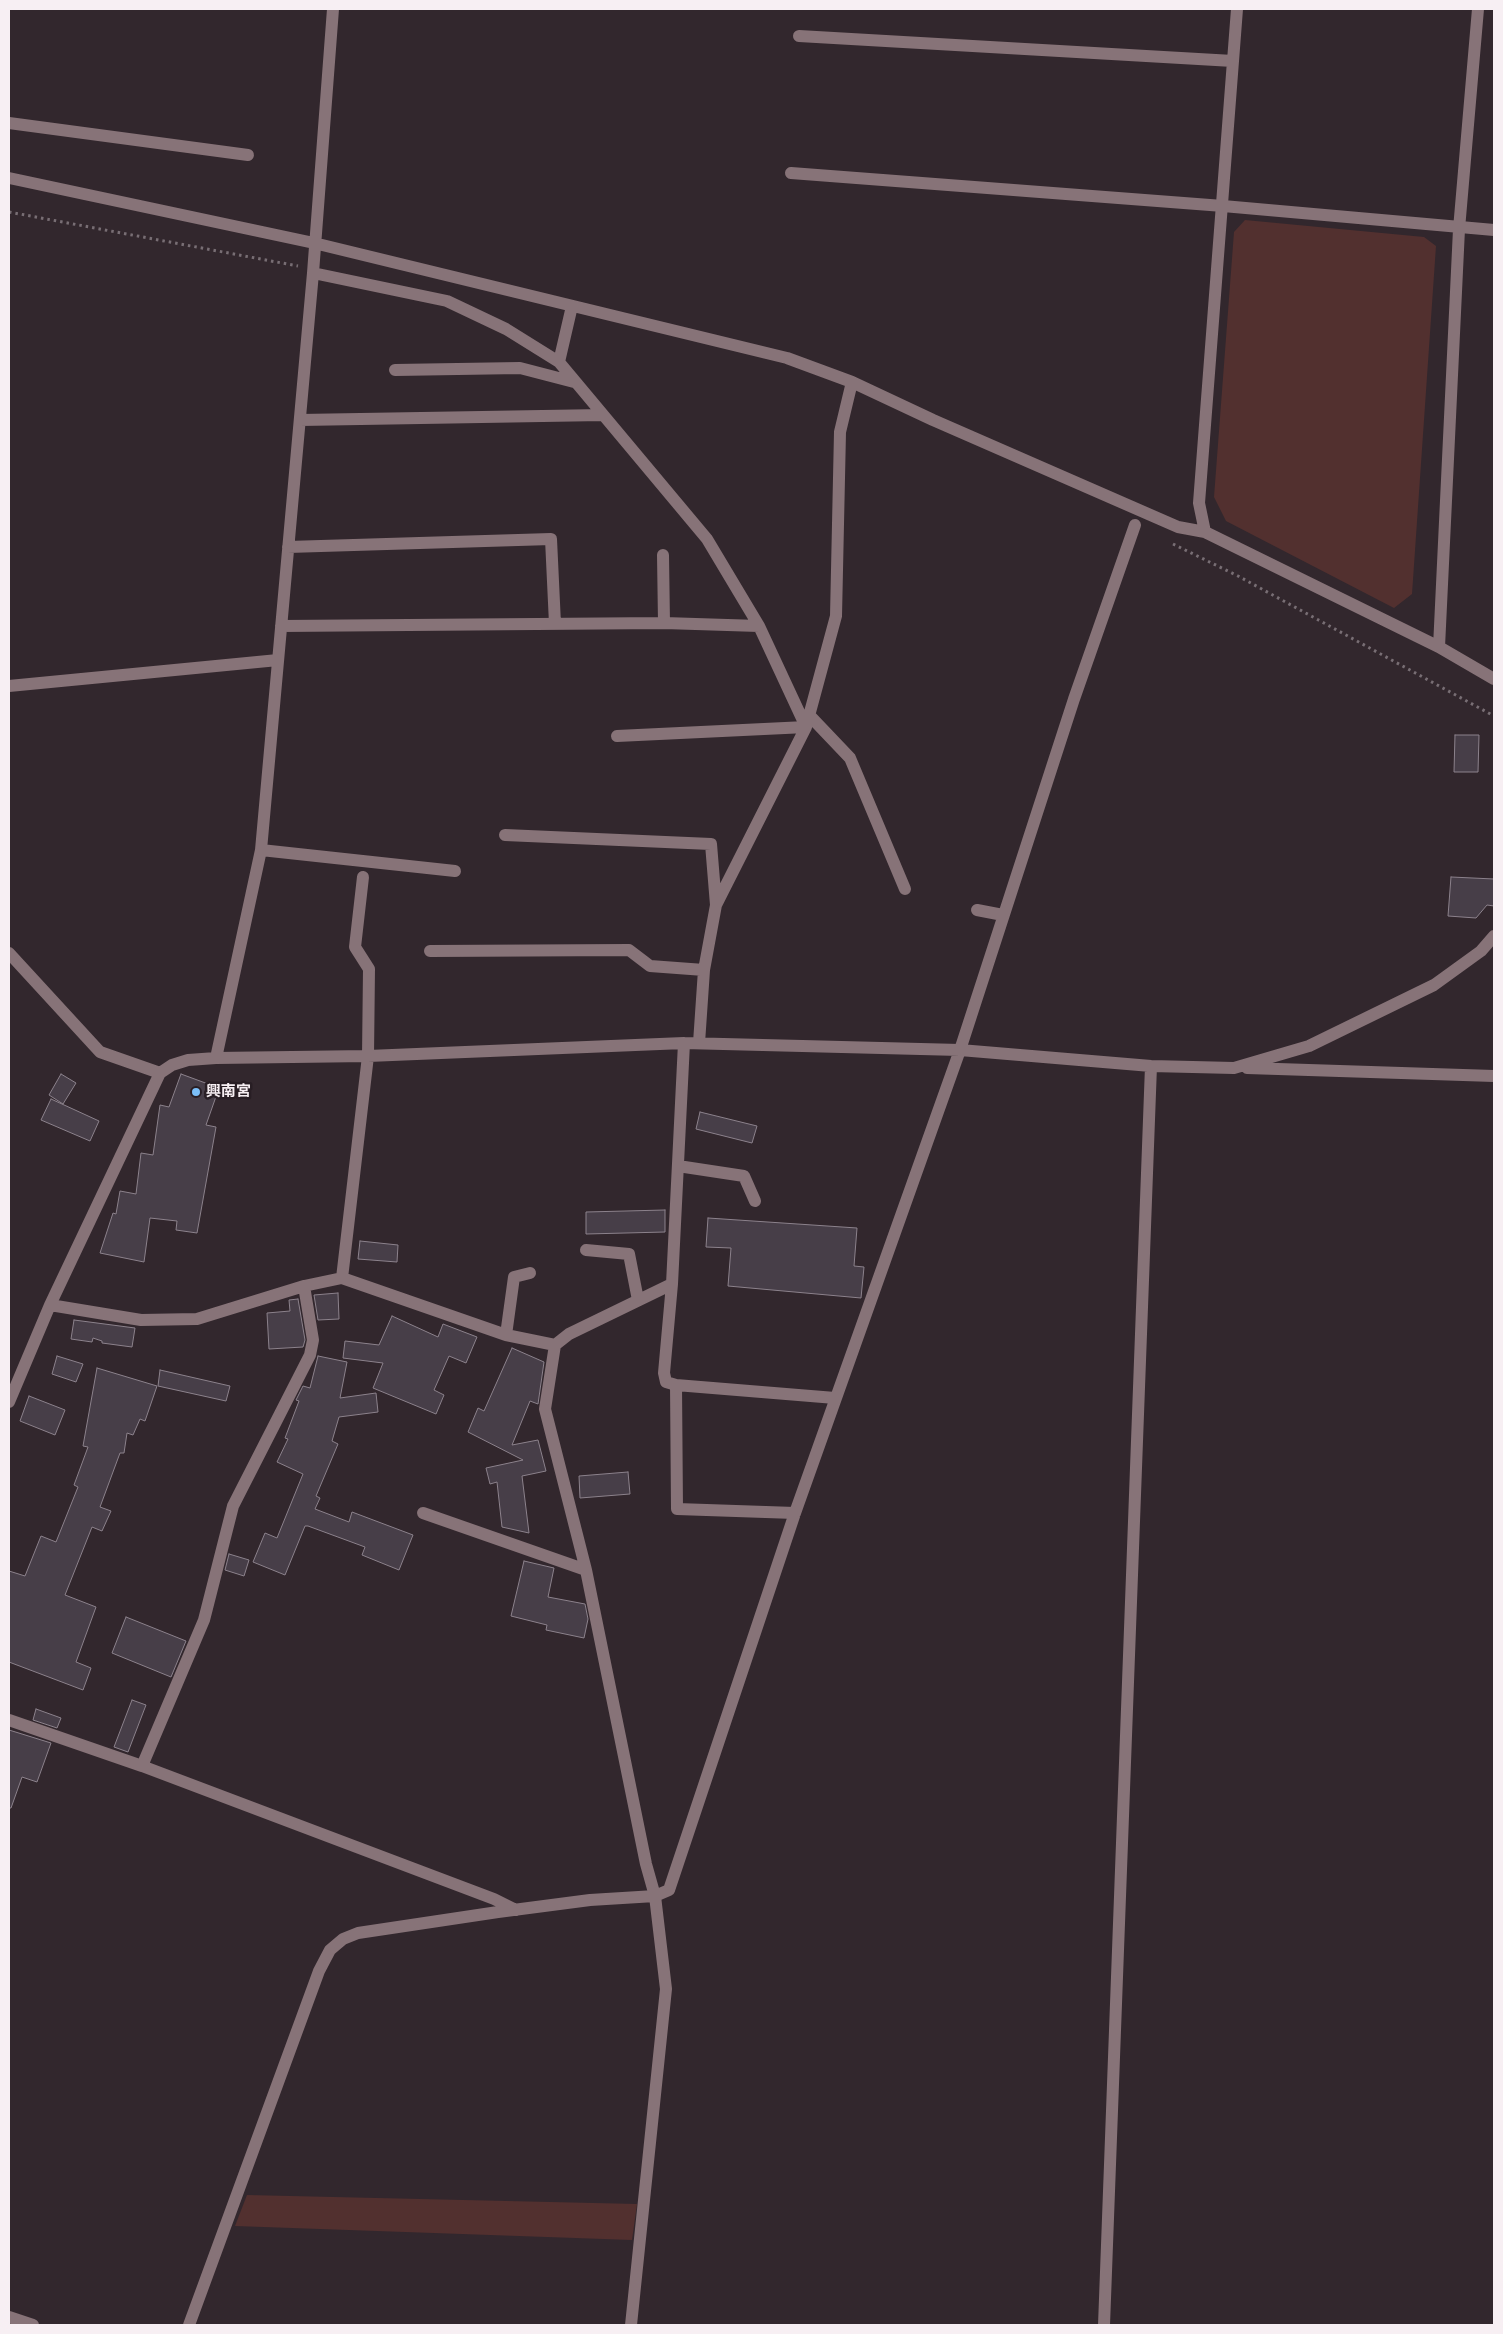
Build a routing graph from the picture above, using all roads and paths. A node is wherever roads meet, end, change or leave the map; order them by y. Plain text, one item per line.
1 (333, 9) edge
2 (1237, 9) edge
3 (1478, 9) edge
4 (799, 36) dead end
5 (1233, 61) junction
6 (9, 123) edge
7 (248, 155) dead end
8 (791, 172) dead end
9 (9, 178) edge
10 (1223, 206) junction
11 (9, 212) edge
12 (1460, 229) junction
13 (1494, 230) edge
14 (314, 243) junction
15 (313, 271) junction
16 (572, 306) junction
17 (559, 362) junction
18 (395, 370) dead end
19 (574, 382) junction
20 (852, 382) junction
21 (603, 415) junction
22 (300, 420) junction
23 (1135, 525) dead end
24 (1205, 532) junction
25 (1169, 542) dead end
26 (288, 547) junction
27 (663, 554) dead end
28 (664, 623) junction
29 (555, 624) junction
30 (281, 626) junction
31 (758, 626) junction
32 (1439, 647) junction
33 (278, 660) junction
34 (1494, 679) edge
35 (9, 686) edge
36 (1494, 716) edge
37 (808, 721) junction
38 (617, 736) dead end
39 (505, 835) dead end
40 (261, 850) junction
41 (455, 871) dead end
42 (363, 877) dead end
43 (905, 889) dead end
44 (716, 905) junction
45 (976, 910) dead end
46 (1003, 915) junction
47 (1494, 936) edge
48 (430, 951) dead end
49 (9, 953) edge
50 (704, 970) junction
51 (684, 1043) junction
52 (699, 1043) junction
53 (960, 1050) junction
54 (368, 1056) junction
55 (216, 1058) junction
56 (1151, 1066) junction
57 (1234, 1068) junction
58 (160, 1073) junction
59 (1494, 1076) edge
60 (678, 1166) junction
61 (755, 1201) dead end
62 (586, 1250) dead end
63 (530, 1273) dead end
64 (342, 1278) junction
65 (672, 1284) junction
66 (304, 1286) junction
67 (638, 1300) junction
68 (50, 1305) junction
69 (506, 1335) junction
70 (555, 1345) junction
71 (676, 1385) junction
72 (835, 1398) junction
73 (9, 1402) edge
74 (423, 1513) dead end
75 (795, 1513) junction
76 (586, 1570) junction
77 (9, 1720) edge
78 (142, 1766) junction
79 (655, 1896) junction
80 (516, 1910) junction
81 (9, 2317) edge
82 (33, 2325) edge
83 (189, 2325) edge
84 (631, 2325) edge
85 (1104, 2325) edge

1 - 14 street
2 - 5 street
3 - 12 street
4 - 5 street
5 - 10 street
6 - 7 street
8 - 10 street
9 - 14 street
10 - 12 street
10 - 24 street
11 - 15 path
12 - 13 street
12 - 32 street
14 - 15 street
14 - 16 street
15 - 17 street
15 - 22 street
16 - 17 street
16 - 20 street
17 - 19 street
18 - 19 street
19 - 21 street
20 - 24 street
20 - 37 street
21 - 22 street
21 - 31 street
22 - 26 street
23 - 46 street
24 - 32 street
25 - 36 path
26 - 29 street
26 - 30 street
27 - 28 street
28 - 29 street
28 - 31 street
29 - 30 street
30 - 33 street
31 - 37 street
32 - 34 street
33 - 35 street
33 - 40 street
37 - 38 street
37 - 43 street
37 - 44 street
39 - 44 street
40 - 41 street
40 - 55 street
42 - 54 street
44 - 50 street
45 - 46 street
46 - 53 street
47 - 57 street
48 - 50 street
49 - 58 street
50 - 52 street
51 - 52 street
51 - 54 street
51 - 60 street
52 - 53 street
53 - 56 street
53 - 72 street
54 - 55 street
54 - 64 street
55 - 58 street
56 - 57 street
56 - 85 street
57 - 59 street
58 - 68 street
60 - 61 street
60 - 65 street
62 - 67 street
63 - 69 street
64 - 66 street
64 - 69 street
65 - 67 street
65 - 71 street
66 - 68 street
66 - 78 street
67 - 70 street
68 - 73 street
69 - 70 street
70 - 76 street
71 - 72 street
71 - 75 street
72 - 75 street
74 - 76 street
75 - 79 street
76 - 79 street
77 - 78 street
78 - 80 street
79 - 80 street
79 - 84 street
80 - 83 street
81 - 82 street

